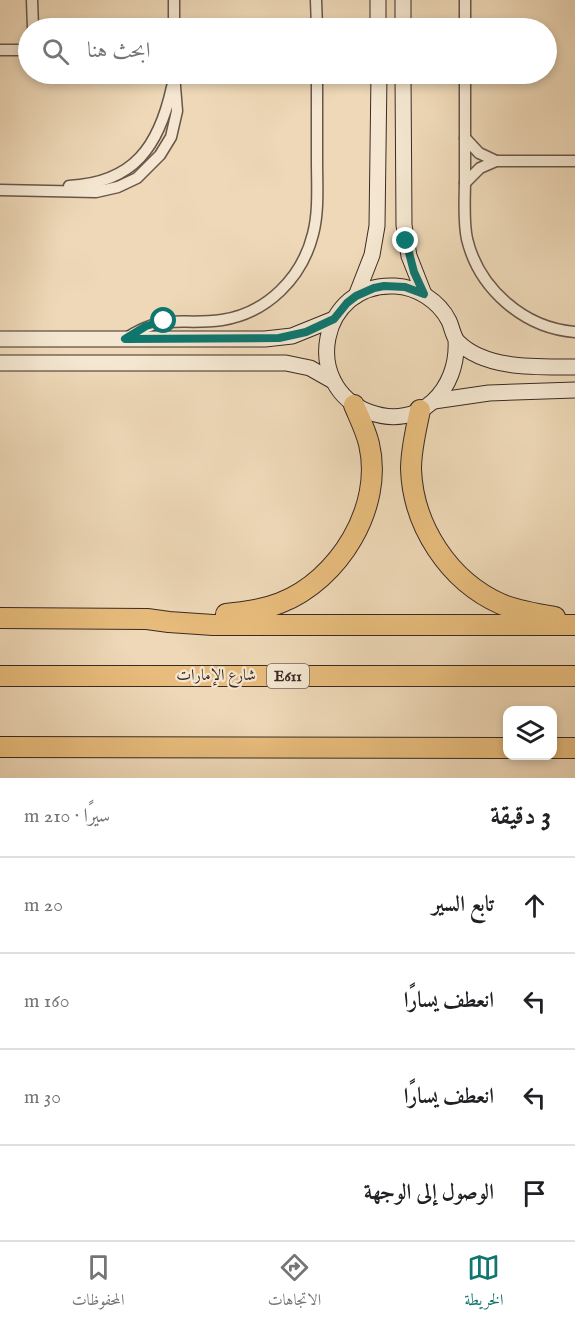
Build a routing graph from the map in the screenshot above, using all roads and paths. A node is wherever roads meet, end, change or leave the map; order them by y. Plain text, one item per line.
1 (32, 0) edge
2 (174, 0) edge
3 (316, 0) edge
4 (378, 0) edge
5 (403, 0) edge
6 (465, 0) edge
7 (33, 18) edge
8 (174, 18) edge
9 (317, 18) edge
10 (378, 18) edge
11 (403, 18) edge
12 (465, 18) edge
13 (0, 50) edge
14 (18, 50) edge
15 (172, 84) edge
16 (317, 84) edge
17 (379, 84) edge
18 (403, 84) edge
19 (465, 84) edge
20 (465, 138) junction
21 (496, 161) junction
22 (575, 161) edge
23 (465, 183) junction
24 (0, 190) edge
25 (424, 294) junction
26 (356, 296) junction
27 (334, 319) junction
28 (575, 332) edge
29 (0, 339) edge
30 (125, 339) junction
31 (456, 340) junction
32 (0, 363) edge
33 (575, 367) edge
34 (333, 381) junction
35 (575, 390) edge
36 (354, 405) junction
37 (427, 406) junction
38 (0, 618) edge
39 (147, 619) junction
40 (575, 623) edge
41 (0, 676) edge
42 (575, 676) edge
43 (0, 747) edge
44 (503, 748) edge
45 (557, 748) edge
46 (575, 748) edge

1 - 7 street
2 - 8 street
3 - 9 street
4 - 10 street
5 - 11 street
6 - 12 street
13 - 14 street
15 - 24 street
16 - 30 street
17 - 26 street
18 - 25 street
19 - 20 street
20 - 21 street
20 - 23 street
21 - 22 street
21 - 23 street
23 - 28 street
25 - 26 street
25 - 31 street
26 - 27 street
27 - 30 street
27 - 34 street
29 - 30 street
31 - 33 street
31 - 37 street
32 - 34 street
34 - 36 street
35 - 37 street
36 - 37 street
36 - 39 highway
37 - 40 highway
38 - 39 highway
39 - 40 highway
41 - 42 highway, شارع الإمارات / E611
43 - 44 highway
45 - 46 highway

